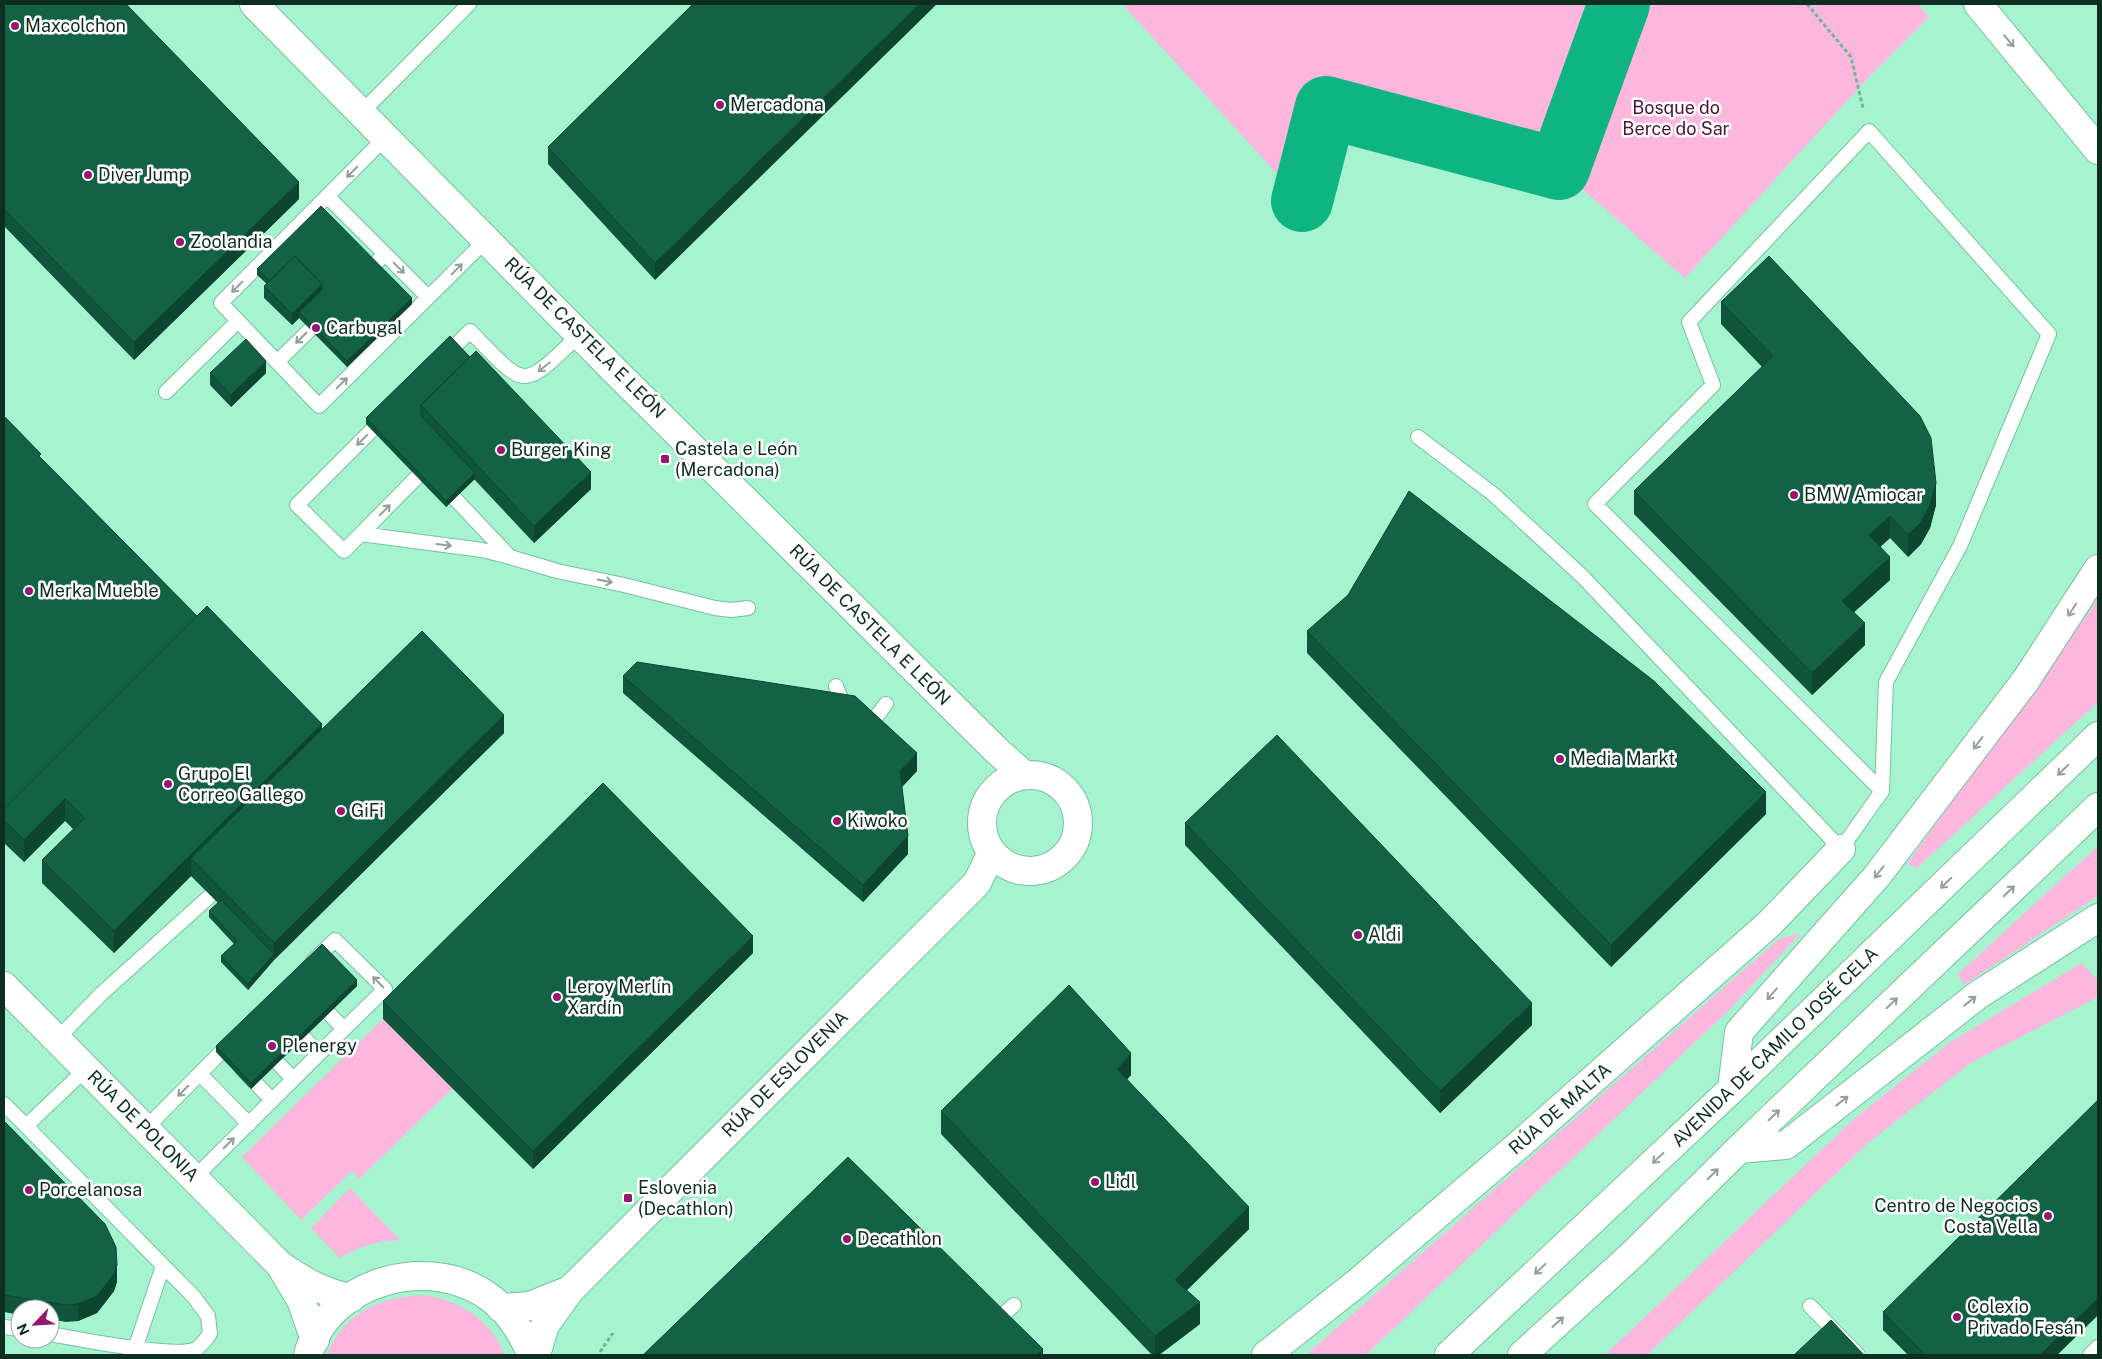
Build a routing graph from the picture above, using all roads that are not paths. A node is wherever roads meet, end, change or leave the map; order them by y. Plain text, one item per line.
1 (254, 4) edge
2 (469, 4) edge
3 (1978, 4) edge
4 (362, 112) junction
5 (386, 137) junction
6 (2098, 150) edge
7 (328, 196) junction
8 (487, 239) junction
9 (385, 254) junction
10 (357, 282) edge
11 (428, 298) junction
12 (331, 309) edge
13 (238, 321) junction
14 (580, 334) junction
15 (277, 362) junction
16 (436, 366) edge
17 (166, 392) dead end
18 (394, 407) edge
19 (1418, 437) dead end
20 (361, 534) junction
21 (510, 557) junction
22 (2098, 570) edge
23 (748, 608) dead end
24 (836, 686) dead end
25 (886, 704) dead end
26 (847, 712) edge
27 (869, 726) edge
28 (2098, 736) edge
29 (1024, 775) junction
30 (1882, 791) junction
31 (2098, 807) edge
32 (1841, 849) junction
33 (992, 852) junction
34 (210, 896) edge
35 (2098, 918) edge
36 (301, 972) edge
37 (4, 986) edge
38 (307, 991) edge
39 (282, 1016) edge
40 (344, 1029) junction
41 (239, 1034) edge
42 (57, 1039) junction
43 (257, 1041) edge
44 (223, 1050) junction
45 (319, 1053) junction
46 (86, 1068) junction
47 (200, 1074) junction
48 (293, 1080) junction
49 (1732, 1089) junction
50 (272, 1100) junction
51 (4, 1104) edge
52 (248, 1124) junction
53 (26, 1126) junction
54 (145, 1129) junction
55 (1739, 1149) junction
56 (195, 1177) junction
57 (163, 1266) junction
58 (281, 1266) junction
59 (570, 1290) junction
60 (351, 1298) junction
61 (1014, 1306) dead end
62 (1810, 1306) dead end
63 (501, 1308) junction
64 (1002, 1316) edge
65 (60, 1336) edge
66 (2098, 1347) edge
67 (312, 1348) edge
68 (135, 1349) junction
69 (534, 1355) edge
70 (1266, 1355) edge
71 (1449, 1355) edge
72 (1522, 1355) edge
73 (1858, 1355) edge
74 (2090, 1355) edge

1 - 4 main road, RÚA DE CASTELA E LEÓN
2 - 4 lane
3 -> 6 main road
4 - 5 main road, RÚA DE CASTELA E LEÓN
5 -> 7 lane
5 - 8 main road, RÚA DE CASTELA E LEÓN
7 - 9 lane
7 -> 13 lane
11 -> 8 lane
8 - 14 main road, RÚA DE CASTELA E LEÓN
9 - 10 lane
9 -> 11 lane
15 -> 11 lane
12 -> 15 lane
13 - 15 lane
13 - 17 lane
14 -> 16 lane
14 - 29 main road, RÚA DE CASTELA E LEÓN
18 -> 20 lane
19 - 32 lane
20 -> 21 lane
20 -> 21 lane
21 -> 23 lane
22 -> 49 main road
24 - 26 lane
25 - 27 lane
28 -> 49 main road, AVENIDA DE CAMILO JOSÉ CELA
29 - 33 main road
29 - 33 main road
30 - 30 lane
30 - 32 lane
55 -> 31 main road
32 - 70 main road, RÚA DE MALTA
33 - 59 main road, RÚA DE ESLOVENIA
34 - 42 lane
55 -> 35 main road
40 -> 36 lane
37 - 42 main road, RÚA DE POLONIA
38 - 40 lane
39 - 45 lane
40 - 45 lane
41 - 44 lane
42 - 46 main road, RÚA DE POLONIA
43 - 48 lane
44 - 47 lane
44 - 50 lane
45 - 48 lane
46 - 53 lane
46 - 54 main road, RÚA DE POLONIA
47 - 52 lane
47 -> 54 lane
48 - 50 lane
49 -> 71 main road, AVENIDA DE CAMILO JOSÉ CELA
50 - 52 lane
51 - 53 lane
56 -> 52 lane
53 - 57 lane
54 - 56 main road, RÚA DE POLONIA
72 -> 55 main road
56 - 58 main road, RÚA DE POLONIA
57 - 68 lane
57 - 68 lane
58 - 60 main road, RÚA DE POLONIA
58 - 67 main road, RÚA DE POLONIA
59 - 63 main road, RÚA DE ESLOVENIA
59 - 69 main road, RÚA DE ESLOVENIA
60 - 63 main road
60 - 67 main road
61 - 64 lane
62 - 73 lane
63 - 69 main road
65 - 68 lane
66 - 74 lane

